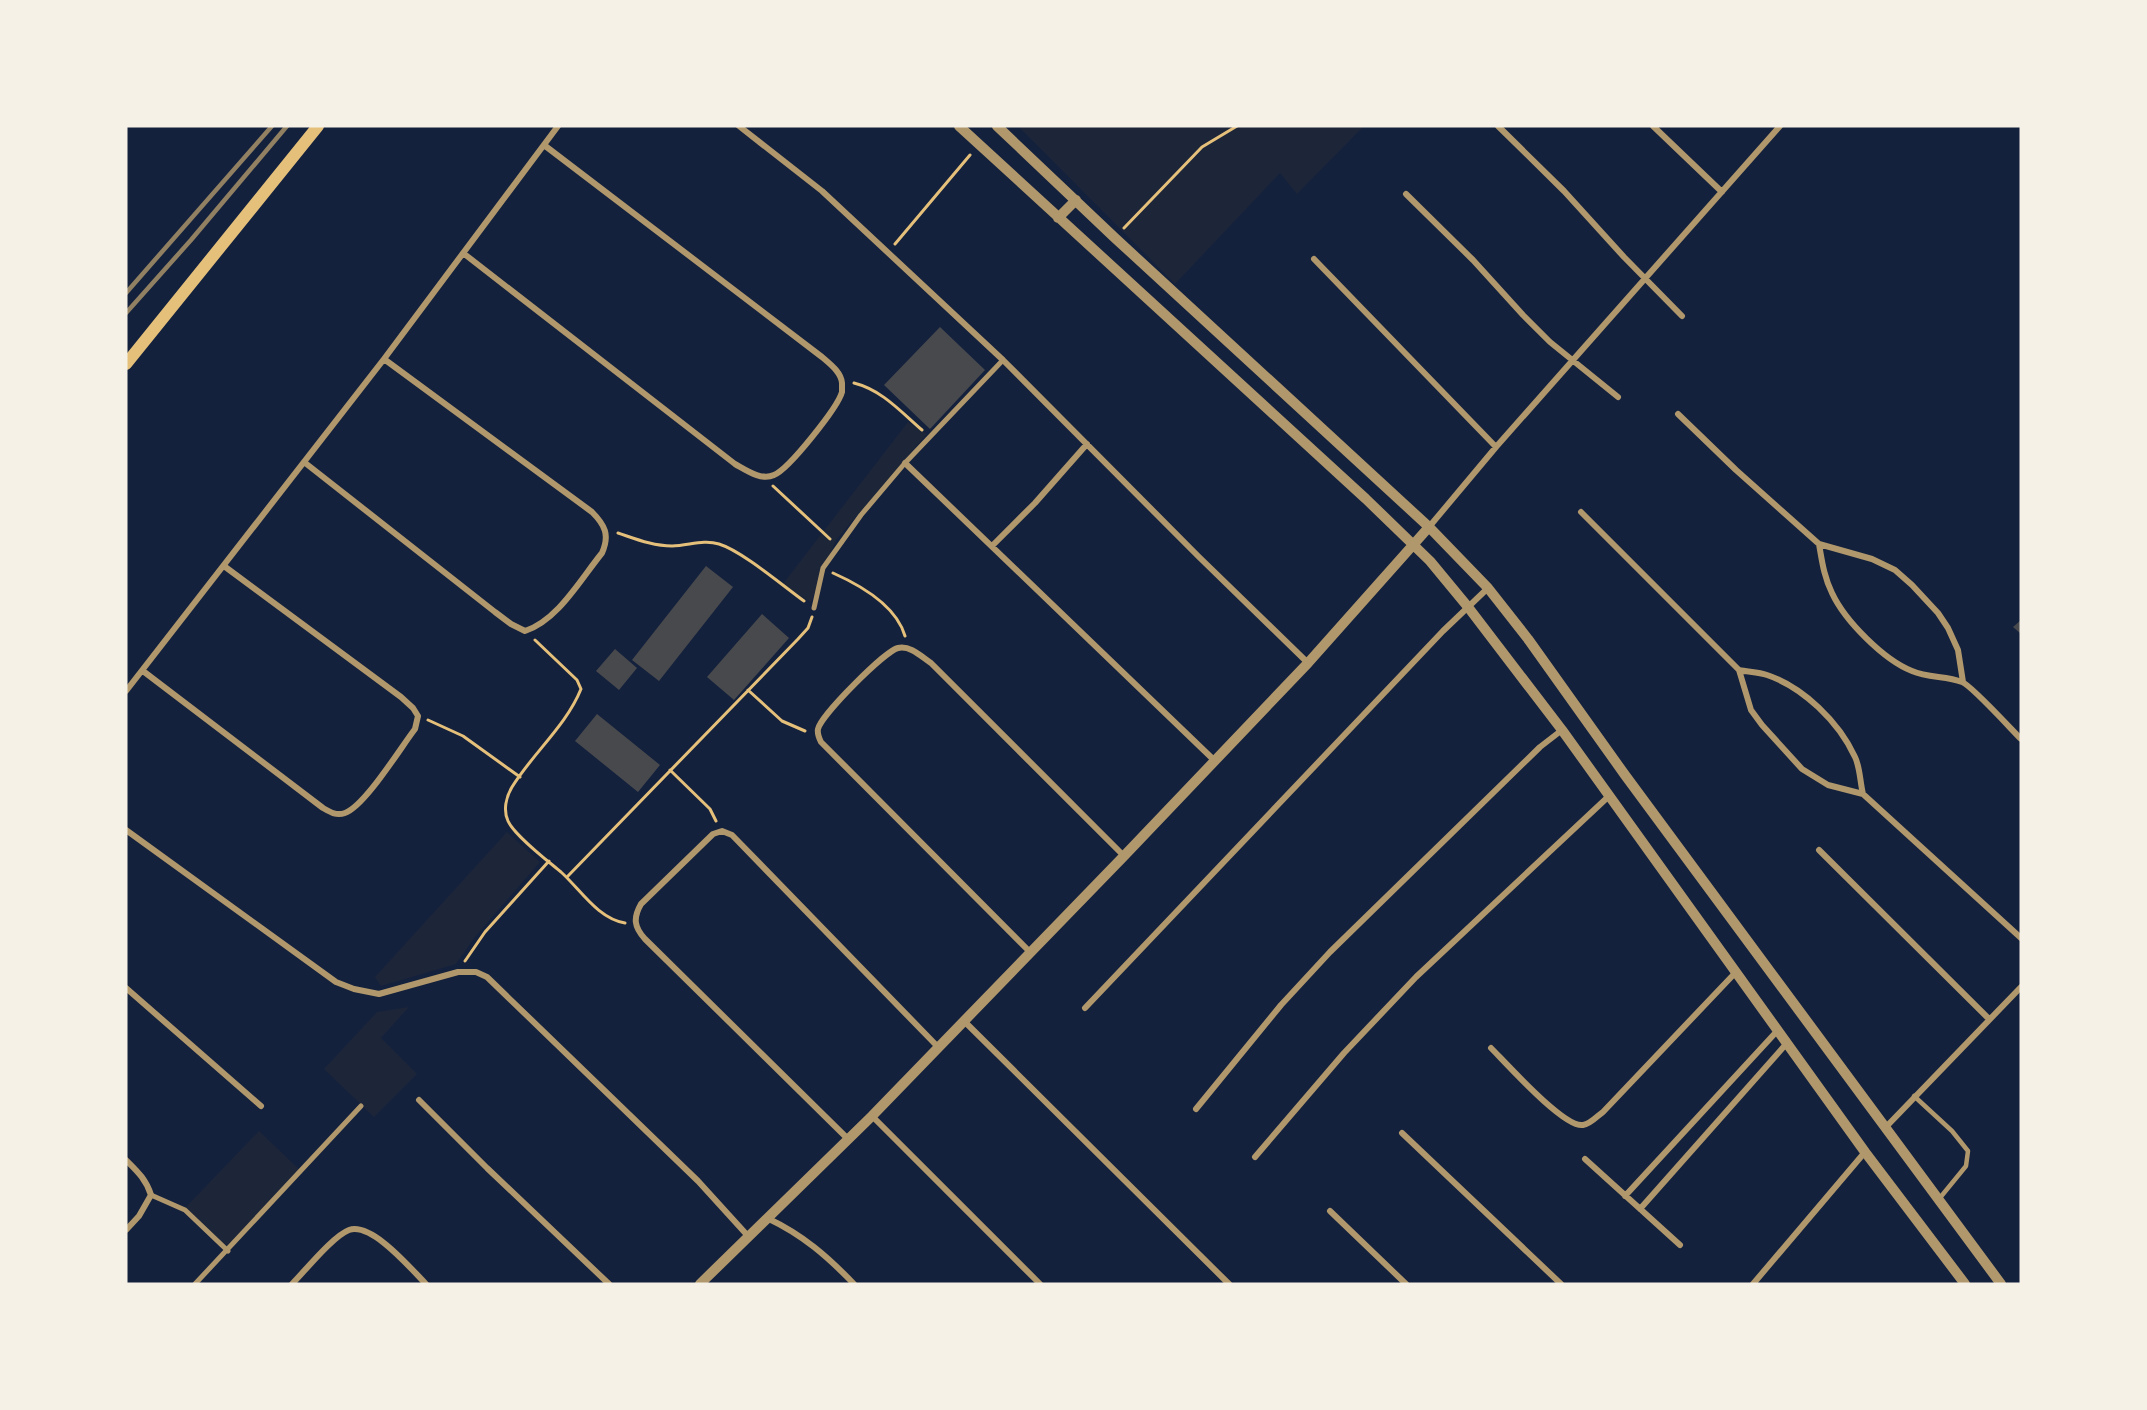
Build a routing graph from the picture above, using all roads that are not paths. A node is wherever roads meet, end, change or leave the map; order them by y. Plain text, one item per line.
1 (318, 126) edge
2 (558, 126) edge
3 (739, 126) edge
4 (959, 126) edge
5 (997, 126) edge
6 (1498, 126) edge
7 (1653, 126) edge
8 (1780, 126) edge
9 (543, 145) junction
10 (1722, 192) junction
11 (1406, 195) dead end
12 (1076, 201) junction
13 (1058, 218) junction
14 (463, 253) junction
15 (1314, 259) dead end
16 (1645, 279) junction
17 (1682, 315) dead end
18 (384, 359) junction
19 (1003, 360) junction
20 (1573, 360) junction
21 (126, 364) edge
22 (1618, 397) dead end
23 (1678, 414) dead end
24 (1087, 444) junction
25 (1496, 447) junction
26 (304, 462) junction
27 (905, 463) junction
28 (1581, 512) dead end
29 (1429, 527) junction
30 (1819, 544) junction
31 (1414, 545) junction
32 (992, 546) junction
33 (224, 566) junction
34 (1488, 588) junction
35 (1468, 607) junction
36 (814, 608) road end
37 (1308, 663) junction
38 (1739, 670) junction
39 (142, 671) junction
40 (1964, 682) junction
41 (126, 691) edge
42 (1562, 730) junction
43 (2021, 739) edge
44 (1215, 761) junction
45 (1863, 794) junction
46 (1609, 796) junction
47 (126, 830) edge
48 (1819, 849) dead end
49 (1124, 856) junction
50 (2021, 938) edge
51 (1030, 952) junction
52 (1736, 972) junction
53 (2021, 987) edge
54 (126, 988) edge
55 (1085, 1008) dead end
56 (1989, 1019) junction
57 (964, 1021) junction
58 (1778, 1030) junction
59 (1787, 1043) junction
60 (939, 1048) junction
61 (1491, 1048) dead end
62 (1914, 1096) junction
63 (419, 1100) dead end
64 (261, 1106) dead end
65 (361, 1106) dead end
66 (1196, 1109) dead end
67 (872, 1116) junction
68 (1884, 1128) junction
69 (1402, 1133) dead end
70 (848, 1139) junction
71 (1865, 1152) junction
72 (1255, 1157) dead end
73 (1585, 1159) dead end
74 (126, 1160) edge
75 (151, 1194) junction
76 (1625, 1196) junction
77 (1938, 1200) junction
78 (1640, 1209) junction
79 (1330, 1210) dead end
80 (766, 1218) junction
81 (126, 1230) edge
82 (748, 1236) junction
83 (1680, 1245) dead end
84 (228, 1251) junction
85 (195, 1284) edge
86 (292, 1284) edge
87 (426, 1284) edge
88 (609, 1284) edge
89 (700, 1284) edge
90 (854, 1284) edge
91 (1040, 1284) edge
92 (1229, 1284) edge
93 (1406, 1284) edge
94 (1561, 1284) edge
95 (1753, 1284) edge
96 (1965, 1284) edge
97 (2001, 1284) edge

1 - 21 main road
2 - 9 street
3 - 19 street
4 - 13 street
5 - 12 street
6 - 16 street
7 - 10 street
8 - 10 street
9 - 14 street
9 - 14 street
10 - 16 street
11 - 20 street
12 - 13 street
12 - 29 street
13 - 31 street
14 - 18 street
15 - 25 street
16 - 17 street
16 - 20 street
18 - 26 street
18 - 26 street
19 - 24 street
19 - 27 street
20 - 22 street
20 - 25 street
23 - 30 street
24 - 32 street
24 - 37 street
25 - 29 street
26 - 33 street
27 - 32 street
27 - 36 street
28 - 38 street
29 - 31 street
29 - 34 street
30 - 40 street
30 - 40 street
31 - 35 street
31 - 37 street
32 - 44 street
33 - 39 street
33 - 39 street
34 - 35 street
34 - 68 street
35 - 42 street
35 - 55 street
37 - 44 street
38 - 45 street
38 - 45 street
39 - 41 street
40 - 43 street
42 - 46 street
42 - 66 street
44 - 49 street
45 - 50 street
46 - 52 street
46 - 72 street
47 - 82 street
48 - 56 street
49 - 51 street
49 - 51 street
51 - 57 street
52 - 58 street
52 - 61 street
53 - 56 street
54 - 64 street
56 - 62 street
57 - 60 street
57 - 92 street
58 - 59 street
58 - 76 street
59 - 71 street
59 - 78 street
60 - 67 street
60 - 70 street
62 - 68 street
62 - 77 lane
63 - 88 street
65 - 84 street
67 - 70 street
67 - 91 street
68 - 77 street
69 - 94 street
70 - 80 street
71 - 95 street
71 - 96 street
73 - 76 street
74 - 75 street
75 - 81 street
75 - 84 street
76 - 78 street
77 - 97 street
78 - 83 street
79 - 93 street
80 - 82 street
80 - 90 street
82 - 89 street
84 - 85 street
86 - 87 street

